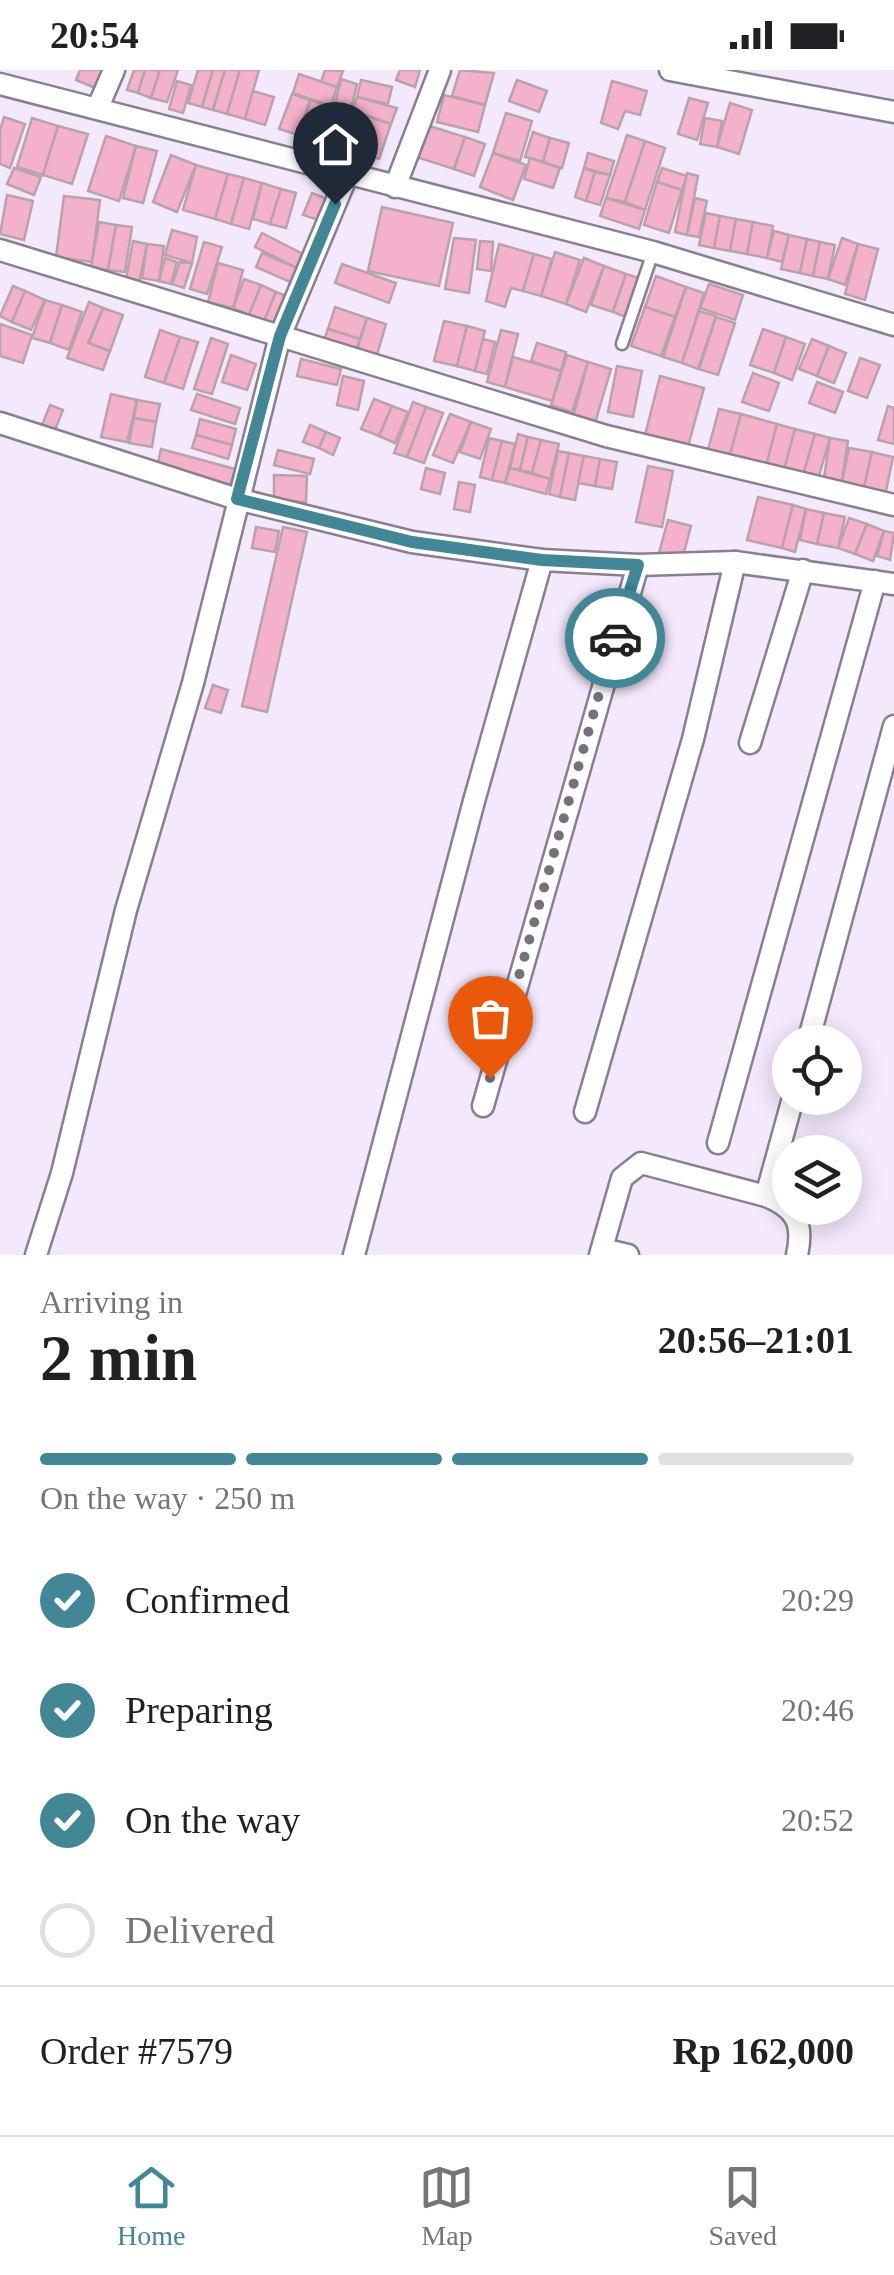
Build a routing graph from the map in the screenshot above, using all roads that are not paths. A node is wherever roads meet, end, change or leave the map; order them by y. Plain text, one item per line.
1 (114, 70) edge
2 (440, 70) edge
3 (670, 70) edge
4 (0, 84) edge
5 (98, 108) junction
6 (894, 112) edge
7 (349, 171) junction
8 (395, 187) junction
9 (0, 250) edge
10 (653, 252) junction
11 (894, 325) edge
12 (280, 336) junction
13 (622, 344) dead end
14 (0, 423) edge
15 (237, 499) junction
16 (894, 504) edge
17 (542, 560) junction
18 (735, 562) junction
19 (638, 565) junction
20 (803, 570) junction
21 (885, 582) edge
22 (894, 726) edge
23 (750, 743) dead end
24 (813, 1025) edge
25 (483, 1106) dead end
26 (585, 1112) dead end
27 (787, 1115) edge
28 (718, 1143) dead end
29 (766, 1196) junction
30 (601, 1252) edge
31 (36, 1255) edge
32 (354, 1255) edge
33 (628, 1255) edge
34 (797, 1255) edge

1 - 5 street
2 - 8 street
3 - 6 street
4 - 5 street
5 - 7 street
7 - 8 street
7 - 12 street
8 - 10 street
9 - 12 street
10 - 11 street
10 - 13 lane
12 - 15 street
12 - 16 street
14 - 15 street
15 - 17 street
15 - 31 street
17 - 19 street
17 - 32 street
18 - 19 street
18 - 20 street
18 - 26 street
19 - 25 street
20 - 21 street
20 - 23 street
21 - 28 street
22 - 24 street
27 - 29 street
29 - 30 street
29 - 34 street
30 - 33 street

